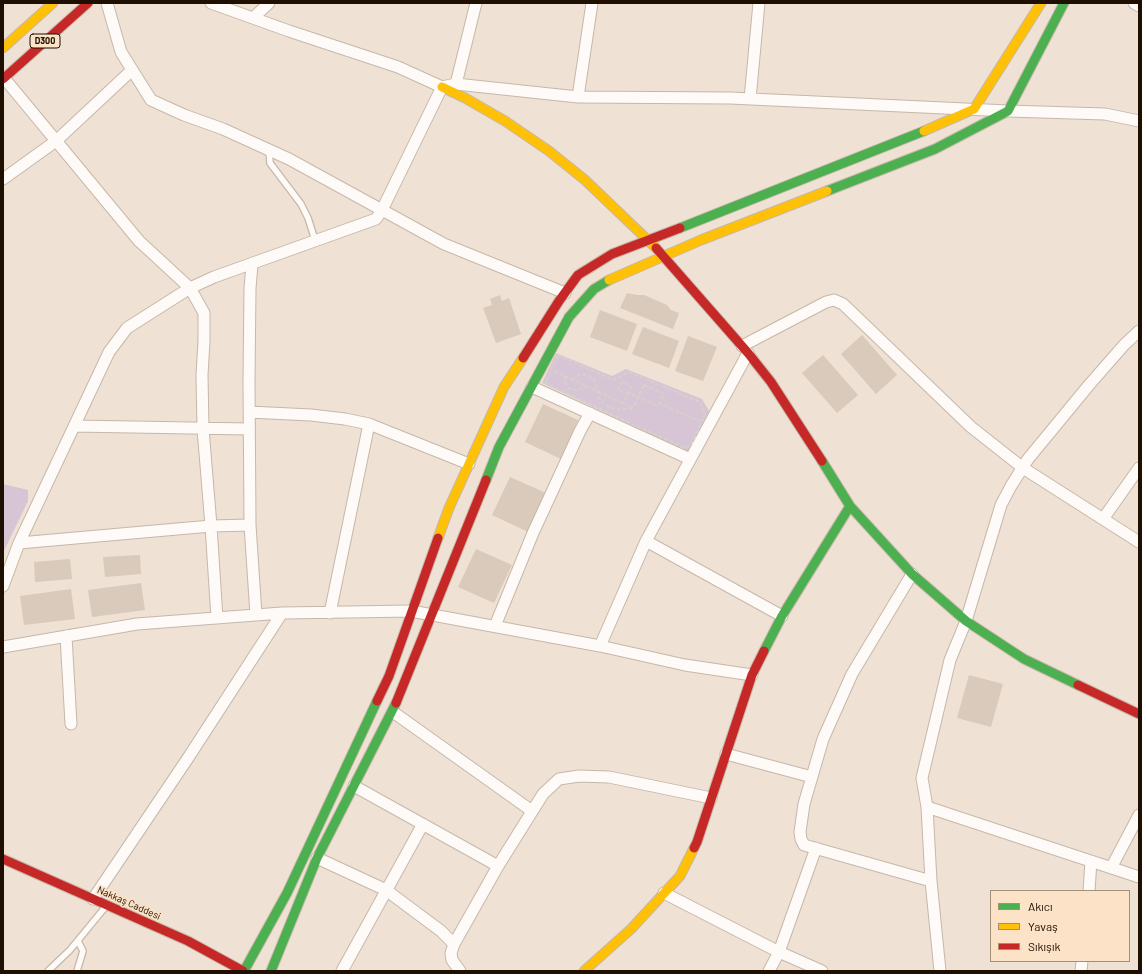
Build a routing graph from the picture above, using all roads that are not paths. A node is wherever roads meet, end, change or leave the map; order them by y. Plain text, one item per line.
1 (53, 3) edge
2 (88, 3) edge
3 (107, 3) edge
4 (211, 3) edge
5 (269, 3) edge
6 (476, 3) edge
7 (592, 3) edge
8 (759, 3) edge
9 (1041, 3) edge
10 (1064, 3) edge
11 (1134, 3) edge
12 (1139, 6) edge
13 (253, 18) junction
14 (3, 48) edge
15 (132, 70) junction
16 (3, 78) edge
17 (456, 84) junction
18 (442, 87) junction
19 (578, 97) junction
20 (750, 99) junction
21 (974, 109) junction
22 (1008, 111) junction
23 (1139, 121) edge
24 (56, 141) junction
25 (269, 150) junction
26 (3, 179) edge
27 (382, 210) junction
28 (315, 240) junction
29 (647, 241) junction
30 (664, 256) junction
31 (252, 265) junction
32 (190, 288) junction
33 (565, 293) junction
34 (1139, 331) edge
35 (745, 349) junction
36 (532, 388) junction
37 (249, 412) junction
38 (590, 413) junction
39 (369, 424) junction
40 (74, 426) junction
41 (203, 429) junction
42 (250, 429) junction
43 (690, 459) junction
44 (470, 464) junction
45 (1023, 468) junction
46 (1139, 468) edge
47 (850, 506) junction
48 (1103, 519) junction
49 (250, 524) junction
50 (211, 526) junction
51 (646, 541) junction
52 (1139, 542) edge
53 (19, 543) junction
54 (912, 574) junction
55 (3, 586) edge
56 (410, 611) junction
57 (330, 612) junction
58 (282, 613) junction
59 (431, 614) junction
60 (256, 615) junction
61 (782, 616) junction
62 (217, 618) junction
63 (966, 621) junction
64 (495, 626) junction
65 (66, 636) junction
66 (600, 646) junction
67 (3, 647) edge
68 (752, 675) junction
69 (393, 712) junction
70 (1139, 714) edge
71 (71, 724) dead end
72 (726, 754) junction
73 (812, 777) junction
74 (354, 786) junction
75 (711, 798) junction
76 (927, 807) junction
77 (532, 811) junction
78 (1139, 815) edge
79 (423, 824) junction
80 (816, 848) junction
81 (318, 858) junction
82 (3, 859) edge
83 (1092, 861) junction
84 (498, 866) junction
85 (1111, 868) junction
86 (1139, 877) edge
87 (931, 881) junction
88 (386, 890) junction
89 (1089, 890) edge
90 (664, 893) junction
91 (93, 899) junction
92 (107, 905) junction
93 (78, 941) junction
94 (454, 944) junction
95 (779, 952) junction
96 (48, 971) edge
97 (77, 971) edge
98 (244, 971) edge
99 (271, 971) edge
100 (342, 971) edge
101 (460, 971) edge
102 (584, 971) edge
103 (769, 971) edge
104 (822, 971) edge
105 (940, 971) edge

1 - 14 main road, D300
2 - 16 main road, D300
3 - 15 street
4 - 13 street
5 - 13 street
6 - 17 street
7 - 19 street
8 - 20 street
9 - 21 main road
10 - 22 main road
11 - 12 street
13 - 18 street
15 - 24 street
15 - 25 street
16 - 24 street
17 - 18 street
17 - 19 street
18 - 27 street
18 - 29 main road
19 - 20 street
20 - 21 street
21 - 22 street
21 - 29 main road
22 - 23 street
22 - 30 main road
24 - 26 street
24 - 32 street
25 - 27 street
25 - 28 lane
27 - 28 street
27 - 33 street
28 - 31 street
29 - 30 main road
29 - 33 main road
30 - 35 main road
30 - 36 main road
31 - 32 street
31 - 37 street
32 - 40 street
32 - 41 street
33 - 44 main road
34 - 45 street
35 - 43 street
35 - 45 street
35 - 47 main road
36 - 38 street
36 - 59 main road
37 - 39 street
37 - 42 street
38 - 43 street
38 - 64 street
39 - 44 street
39 - 57 street
40 - 41 street
40 - 53 street
41 - 42 street
41 - 50 street
42 - 49 street
43 - 51 street
44 - 56 main road
45 - 48 street
45 - 63 street
46 - 48 street
47 - 54 main road
47 - 61 main road
48 - 52 street
49 - 50 street
49 - 60 street
50 - 53 street
50 - 62 street
51 - 61 street
51 - 66 street
53 - 55 street
54 - 63 main road
54 - 73 street
56 - 57 street
56 - 59 street
56 - 98 main road
57 - 58 street
58 - 60 street
58 - 91 street
59 - 64 street
59 - 69 main road
60 - 62 street
61 - 68 main road
62 - 65 street
63 - 70 main road
63 - 76 street
64 - 66 street
65 - 67 street
65 - 71 street
66 - 68 street
68 - 72 main road
69 - 74 main road
69 - 77 street
72 - 73 street
72 - 75 main road
73 - 80 street
74 - 79 street
74 - 81 main road
75 - 77 street
75 - 90 main road
76 - 83 street
76 - 87 street
77 - 84 street
78 - 85 street
79 - 84 street
79 - 88 street
80 - 87 street
80 - 95 street
81 - 88 street
81 - 99 main road
82 - 91 main road, Nakkaş Caddesi
83 - 85 street
83 - 89 street
84 - 94 street
85 - 86 street
87 - 105 street
88 - 94 street
88 - 100 street
90 - 95 street
90 - 102 main road
91 - 92 main road, Nakkaş Caddesi
92 - 93 lane
92 - 98 main road, Nakkaş Caddesi
93 - 96 lane
93 - 97 lane
94 - 101 street
95 - 103 street
95 - 104 street

